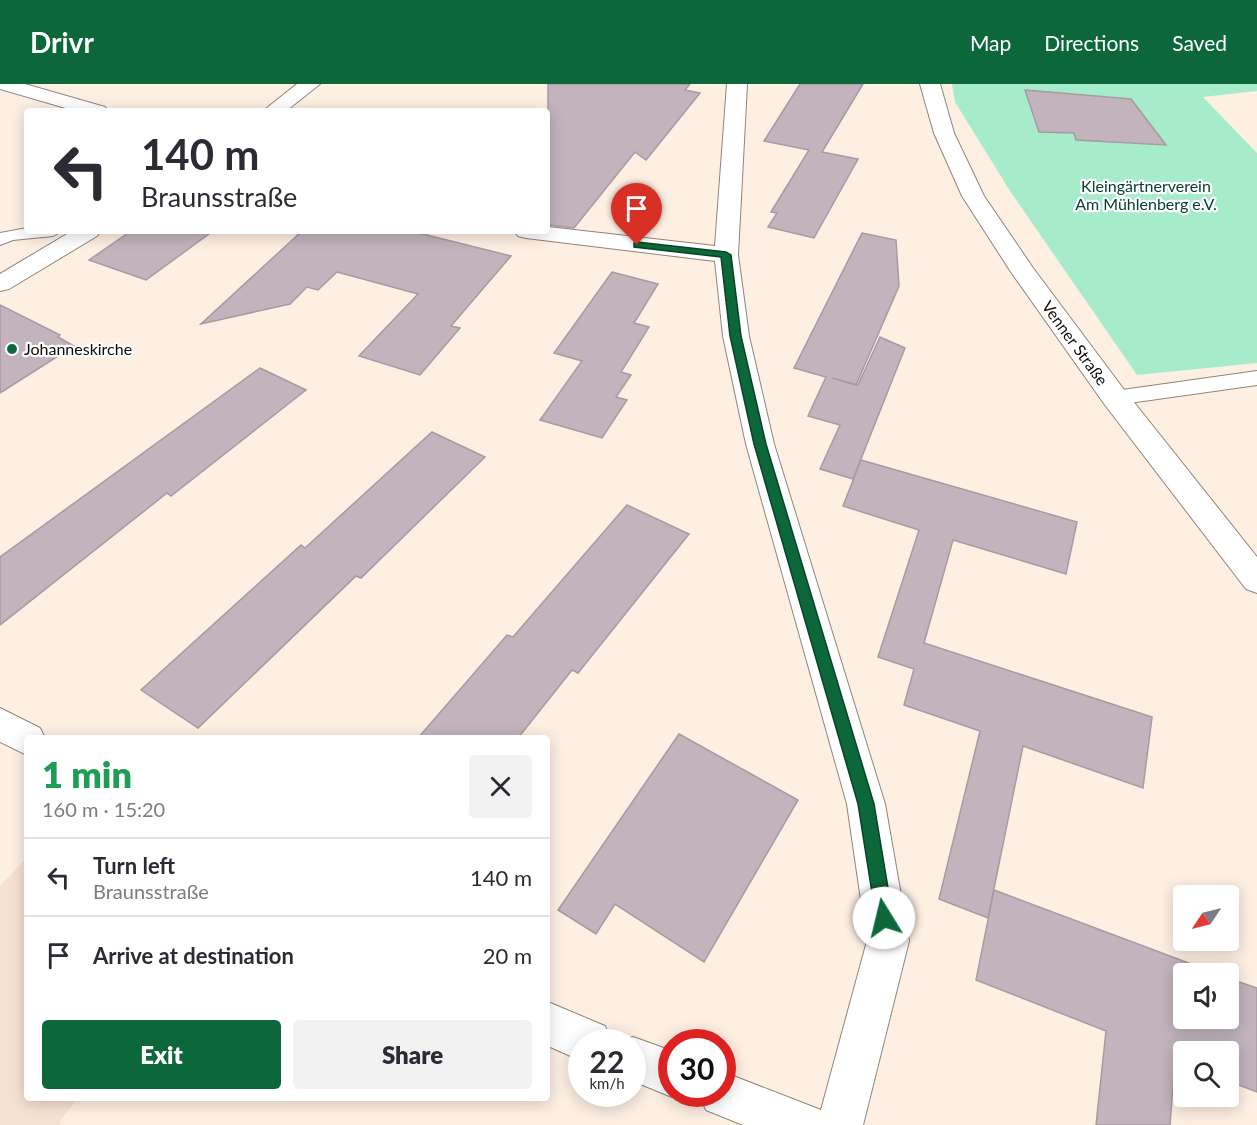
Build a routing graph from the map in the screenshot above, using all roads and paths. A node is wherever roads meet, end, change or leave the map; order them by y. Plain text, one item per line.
1 (3, 84) edge
2 (310, 84) edge
3 (737, 84) edge
4 (930, 84) edge
5 (87, 108) edge
6 (277, 108) edge
7 (24, 234) edge
8 (84, 234) edge
9 (550, 234) edge
10 (0, 240) edge
11 (726, 255) junction
12 (0, 284) edge
13 (1257, 378) edge
14 (1114, 398) junction
15 (1257, 580) edge
16 (0, 724) edge
17 (24, 737) edge
18 (550, 1025) edge
19 (568, 1033) edge
20 (736, 1099) edge
21 (804, 1125) edge
22 (840, 1125) edge

1 - 5 street
2 - 6 street
3 - 11 street
4 - 14 street, Venner Straße
7 - 10 lane
8 - 12 street
9 - 11 street
11 - 22 street
13 - 14 lane
14 - 15 street, Venner Straße
16 - 17 street
18 - 19 street
20 - 21 street

